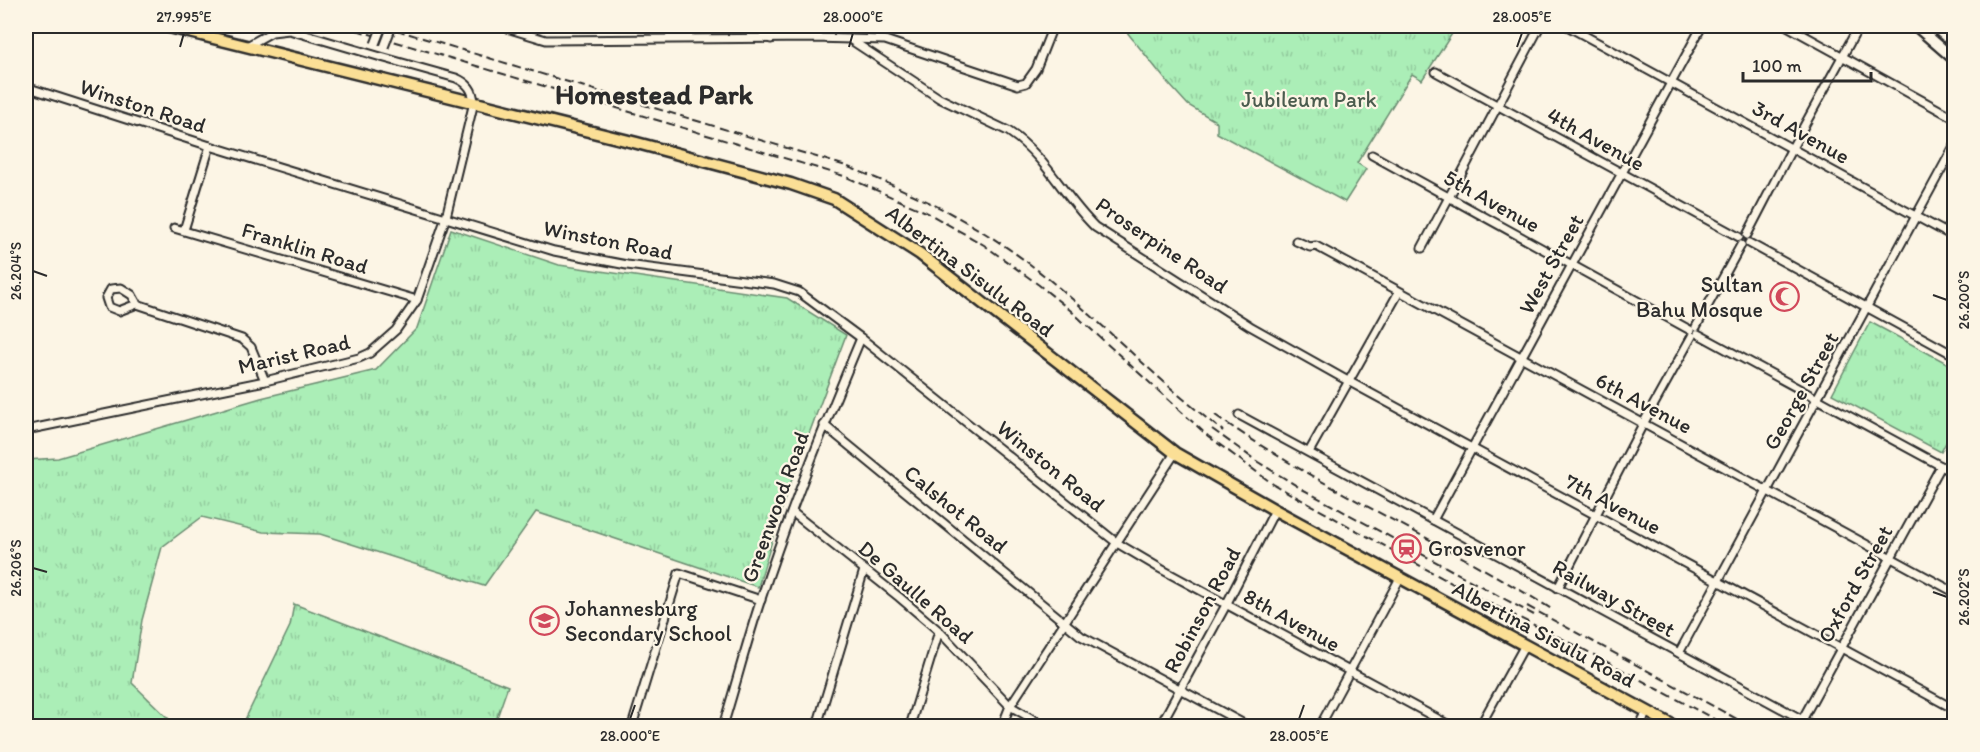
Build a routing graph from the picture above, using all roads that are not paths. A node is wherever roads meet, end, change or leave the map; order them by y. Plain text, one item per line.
1 (165, 26) edge
2 (382, 26) edge
3 (392, 26) edge
4 (500, 26) edge
5 (769, 26) edge
6 (1053, 26) edge
7 (1540, 26) edge
8 (1567, 26) edge
9 (1702, 26) edge
10 (1786, 26) edge
11 (1860, 26) edge
12 (1916, 26) edge
13 (771, 39) junction
14 (851, 40) junction
15 (247, 46) junction
16 (372, 55) junction
17 (381, 57) junction
18 (1843, 57) junction
19 (1954, 59) edge
20 (1436, 72) dead end
21 (1671, 82) junction
22 (26, 87) edge
23 (474, 102) junction
24 (1498, 106) junction
25 (1954, 118) edge
26 (210, 146) junction
27 (1954, 146) edge
28 (1792, 148) junction
29 (1372, 155) dead end
30 (1622, 173) junction
31 (1449, 198) junction
32 (1917, 216) junction
33 (446, 218) junction
34 (174, 228) dead end
35 (184, 230) junction
36 (1747, 235) junction
37 (1954, 237) edge
38 (1740, 241) junction
39 (1296, 242) dead end
40 (1749, 243) junction
41 (1422, 248) dead end
42 (1572, 265) junction
43 (1399, 292) junction
44 (417, 300) junction
45 (137, 304) dead end
46 (1867, 307) junction
47 (1255, 329) joint
48 (1694, 332) junction
49 (861, 338) junction
50 (1954, 355) edge
51 (1521, 357) junction
52 (265, 381) junction
53 (1348, 381) junction
54 (1817, 399) junction
55 (1239, 415) dead end
56 (1643, 424) junction
57 (824, 425) junction
58 (26, 430) edge
59 (1472, 448) junction
60 (1309, 452) junction
61 (1176, 453) junction
62 (1941, 466) junction
63 (1954, 473) edge
64 (1767, 490) junction
65 (1275, 510) junction
66 (792, 512) junction
67 (1597, 516) junction
68 (1433, 520) junction
69 (1117, 543) junction
70 (1891, 557) junction
71 (864, 570) junction
72 (1400, 578) junction
73 (1718, 581) junction
74 (1558, 588) junction
75 (1954, 592) edge
76 (761, 600) junction
77 (1226, 605) junction
78 (1065, 621) junction
79 (939, 631) junction
80 (1525, 645) junction
81 (1841, 648) junction
82 (1678, 653) junction
83 (1350, 672) junction
84 (1180, 690) junction
85 (1010, 706) junction
86 (1954, 709) edge
87 (1647, 712) junction
88 (1802, 720) junction
89 (632, 726) edge
90 (723, 726) edge
91 (818, 726) edge
92 (910, 726) edge
93 (1002, 726) edge
94 (1045, 726) edge
95 (1160, 726) edge
96 (1248, 726) edge
97 (1320, 726) edge
98 (1451, 726) edge
99 (1480, 726) edge
100 (1639, 726) edge
101 (1674, 726) edge
102 (1814, 726) edge

1 - 15 main road, Albertina Sisulu Road
2 - 16 street, bridge
3 - 17 street, bridge
4 - 13 street
5 - 13 street
6 - 14 street
7 - 24 street
8 - 21 street, 3rd Avenue
9 - 21 street, West Street
10 - 18 street
11 - 18 street
12 - 19 main road
13 - 14 street
14 - 47 street, Proserpine Road
15 - 16 street
15 - 23 main road, Albertina Sisulu Road
16 - 17 street
17 - 23 street
18 - 25 street
18 - 28 street
20 - 24 street, 4th Avenue
21 - 28 street, 3rd Avenue
21 - 30 street, West Street
22 - 26 street, Winston Road
23 - 33 street, Marist Road
23 - 61 main road, Albertina Sisulu Road
24 - 30 street, 4th Avenue
24 - 31 street
26 - 33 street, Winston Road
26 - 35 street
27 - 32 street, George Street
28 - 32 street, 3rd Avenue
28 - 36 street
29 - 31 street, 5th Avenue
30 - 38 street, 4th Avenue
30 - 42 street, West Street
31 - 41 street
31 - 42 street, 5th Avenue
32 - 37 street, 3rd Avenue
32 - 46 street, George Street
33 - 44 street, Marist Road
33 - 49 street, Winston Road
34 - 35 street, Franklin Road
35 - 44 street, Franklin Road
36 - 38 street
36 - 40 street
38 - 40 street
38 - 48 street
39 - 43 street, 6th Avenue
40 - 46 street
42 - 48 street, 5th Avenue
42 - 51 street, West Street
43 - 51 street, 6th Avenue
43 - 53 street
44 - 52 street, Marist Road
45 - 52 street
46 - 50 street
46 - 54 street, George Street
47 - 53 street, 7th Avenue
48 - 54 street, 5th Avenue
48 - 56 street
49 - 57 street, Greenwood Road
49 - 69 street, Winston Road
51 - 56 street, 6th Avenue
51 - 59 street, West Street
52 - 58 street, Marist Road
53 - 59 street, 7th Avenue
53 - 60 street
54 - 62 street, 5th Avenue
54 - 64 street, George Street
55 - 60 street, Railway Street
56 - 64 street, 6th Avenue
56 - 67 street
57 - 66 street, Greenwood Road
57 - 78 street, Calshot Road
59 - 67 street, 7th Avenue
59 - 68 street, West Street
60 - 68 street, Railway Street
61 - 65 main road, Albertina Sisulu Road
61 - 69 street
62 - 63 street, 5th Avenue
62 - 70 street, Oxford Street
64 - 70 street, 6th Avenue
64 - 73 street, George Street
65 - 72 main road, Albertina Sisulu Road
65 - 77 street, Robinson Road
66 - 71 street, De Gaulle Road
66 - 76 street, Greenwood Road
67 - 73 street, 7th Avenue
67 - 74 street
68 - 74 street, Railway Street
69 - 77 street, 8th Avenue
69 - 78 street
70 - 75 street, 6th Avenue
70 - 81 street, Oxford Street
71 - 79 street, De Gaulle Road
71 - 91 street
72 - 80 main road, Albertina Sisulu Road
72 - 83 street
73 - 81 street, 7th Avenue
73 - 82 street, George Street
74 - 82 street, Railway Street
76 - 89 street
76 - 90 street, Greenwood Road
77 - 83 street, 8th Avenue
77 - 84 street, Robinson Road
78 - 84 street, Calshot Road
78 - 85 street
79 - 85 street, De Gaulle Road
79 - 92 street
80 - 87 main road, Albertina Sisulu Road
80 - 99 street
81 - 86 street, 7th Avenue
81 - 88 street, Oxford Street
82 - 88 street, Railway Street
83 - 97 street
83 - 98 street, 8th Avenue
84 - 95 street, Robinson Road
84 - 96 street, Calshot Road
85 - 93 street
85 - 94 street, De Gaulle Road
87 - 100 street
87 - 101 main road, Albertina Sisulu Road
88 - 102 street, Railway Street

